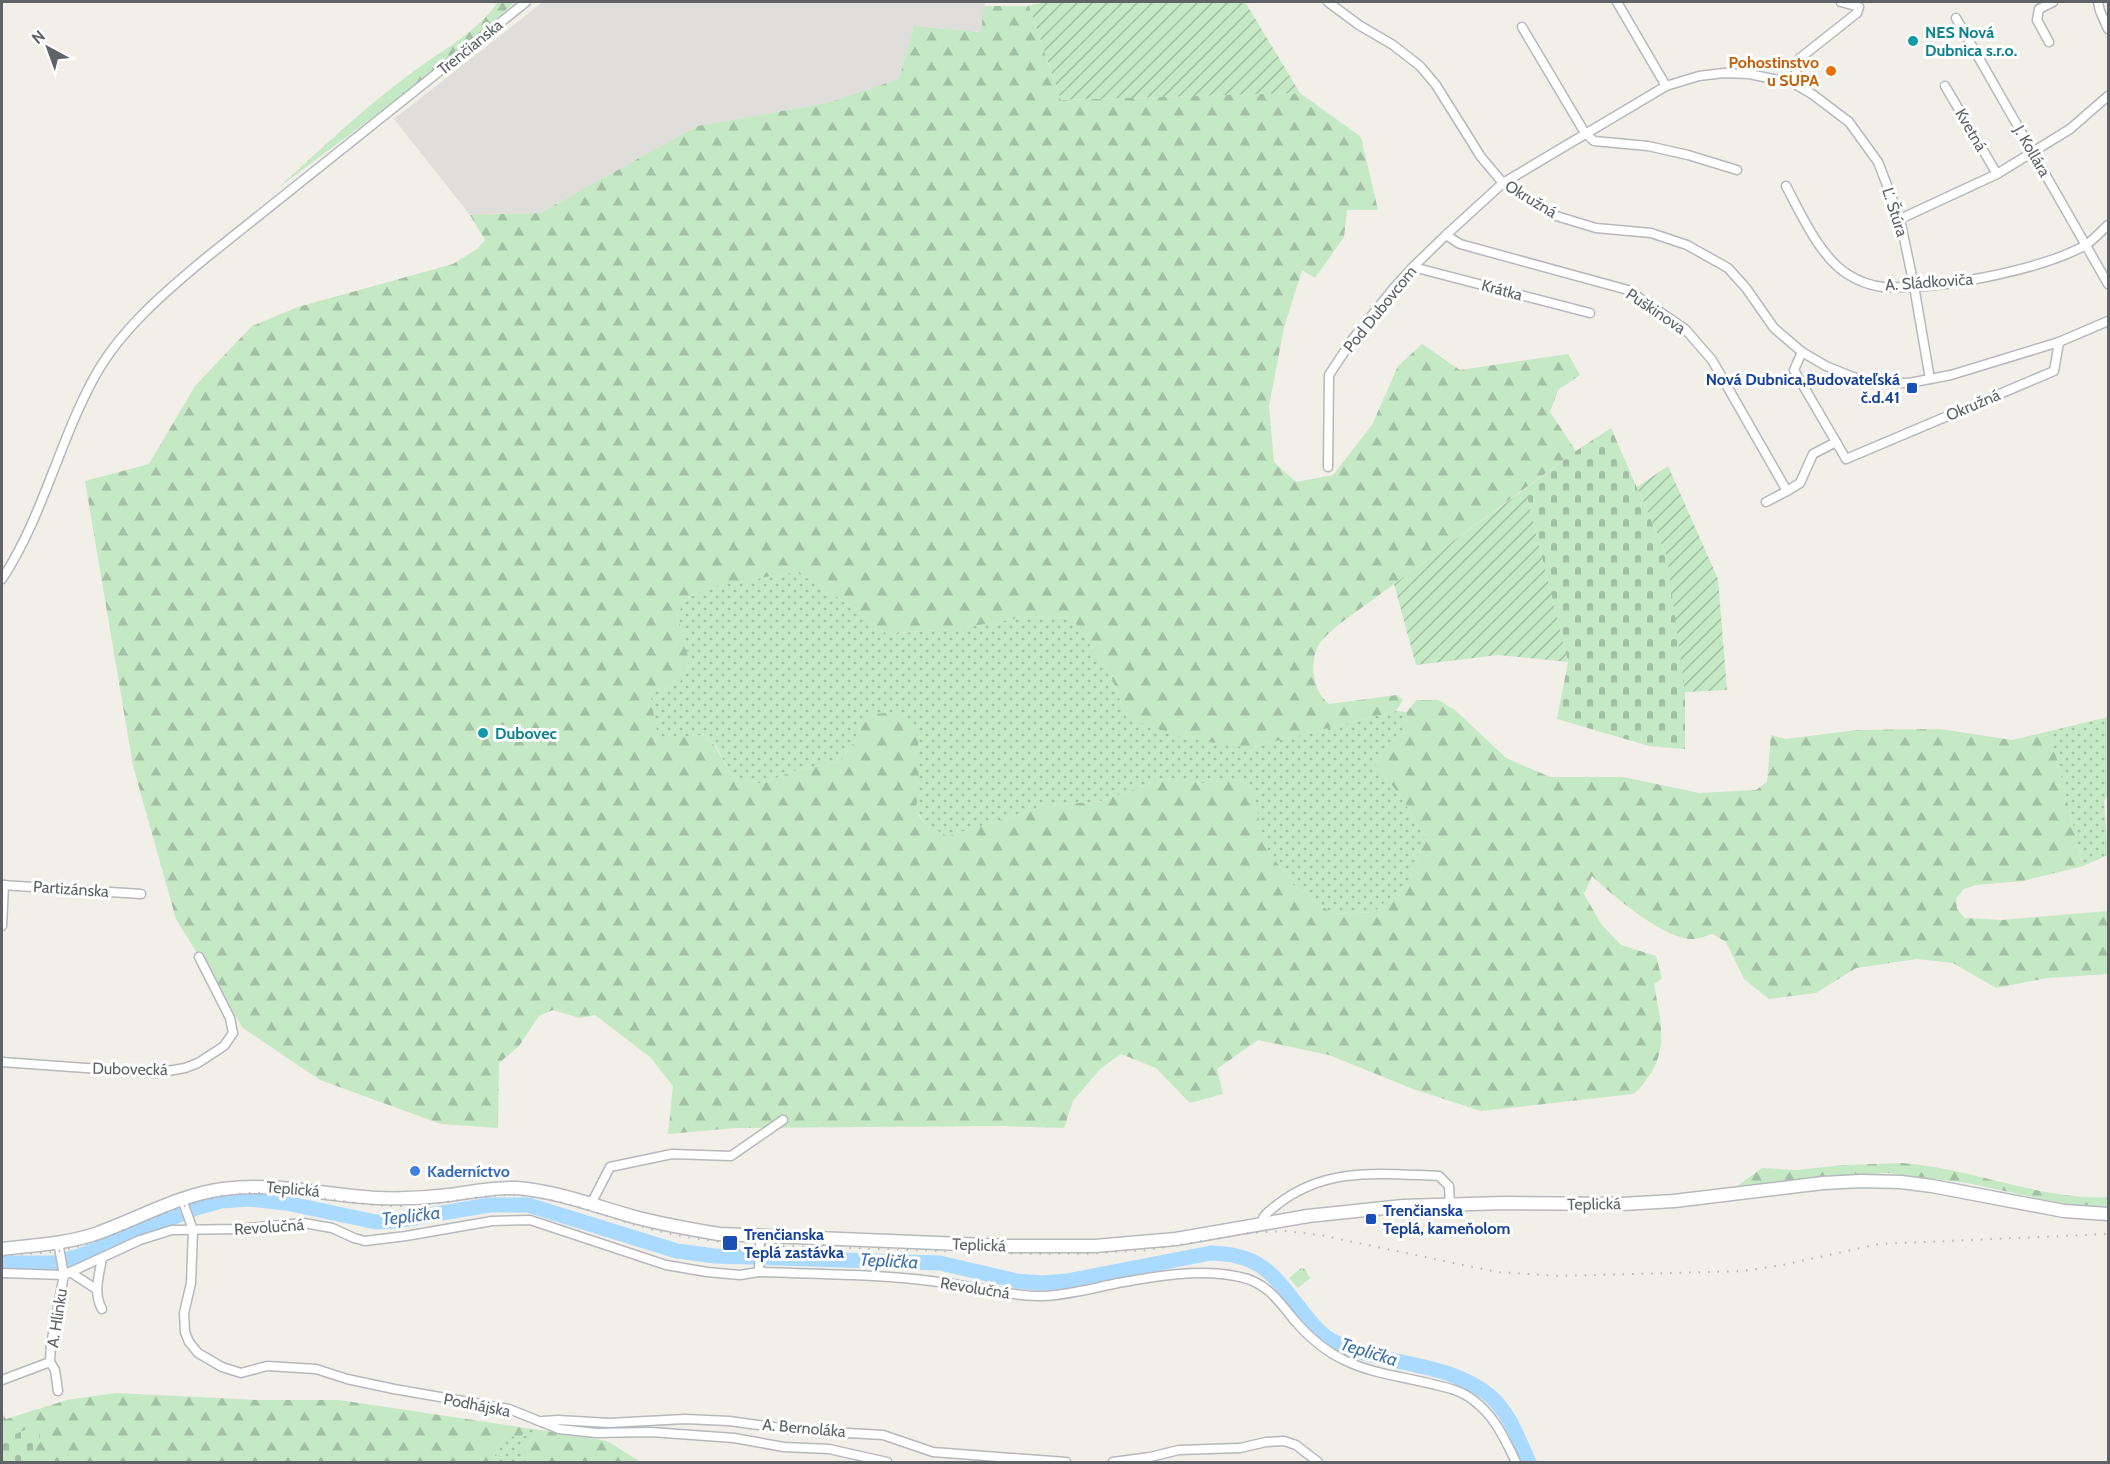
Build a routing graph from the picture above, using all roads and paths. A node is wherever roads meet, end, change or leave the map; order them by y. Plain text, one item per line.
1 (526, 2) edge
2 (1329, 2) edge
3 (1617, 2) edge
4 (1841, 2) edge
5 (2053, 2) edge
6 (2098, 2) edge
7 (1956, 18) dead end
8 (1522, 27) dead end
9 (2109, 29) edge
10 (2049, 42) dead end
11 (1793, 83) junction
12 (1666, 86) junction
13 (1946, 86) dead end
14 (2109, 96) edge
15 (1585, 133) junction
16 (2032, 152) junction
17 (1737, 170) dead end
18 (1997, 174) junction
19 (1503, 183) junction
20 (1786, 186) dead end
21 (1900, 219) junction
22 (2109, 225) edge
23 (1446, 235) junction
24 (2085, 245) junction
25 (1413, 267) junction
26 (2109, 284) edge
27 (1914, 286) junction
28 (1590, 313) dead end
29 (2109, 321) edge
30 (2059, 342) junction
31 (1802, 352) junction
32 (1930, 379) junction
33 (1836, 442) junction
34 (1328, 467) dead end
35 (1787, 491) junction
36 (1766, 502) dead end
37 (2, 579) edge
38 (3, 885) edge
39 (141, 894) dead end
40 (2, 926) edge
41 (199, 957) dead end
42 (2, 1062) edge
43 (783, 1120) dead end
44 (184, 1203) junction
45 (591, 1204) junction
46 (1450, 1204) junction
47 (2109, 1214) edge
48 (1261, 1224) junction
49 (193, 1230) junction
50 (58, 1242) junction
51 (760, 1243) junction
52 (2, 1250) edge
53 (102, 1258) junction
54 (759, 1269) junction
55 (65, 1271) junction
56 (2, 1273) edge
57 (96, 1289) junction
58 (102, 1309) dead end
59 (50, 1362) junction
60 (2, 1380) edge
61 (58, 1391) dead end
62 (539, 1422) junction
63 (887, 1462) edge
64 (1066, 1462) edge
65 (1113, 1462) edge
66 (1318, 1462) edge
67 (1516, 1462) edge

1 - 37 street, Trenčianska
2 - 19 street, Okružná
3 - 12 street
4 - 11 street
5 - 10 street
6 - 9 street
7 - 16 street, J. Kollára
8 - 15 street
11 - 12 street, Ľ. Štúra
11 - 21 street, Ľ. Štúra
12 - 15 street, Ľ. Štúra
13 - 18 street, Kvetná
14 - 16 street
15 - 17 street
15 - 19 street, Ľ. Štúra
16 - 18 street
16 - 24 street, J. Kollára
18 - 21 street
19 - 23 street, Pod Dubovcom
19 - 31 street, Okružná
20 - 27 street, A. Sládkoviča
21 - 27 street, Ľ. Štúra
22 - 24 street, A. Sládkoviča
23 - 25 street, Pod Dubovcom
23 - 35 street, Puškinova
24 - 26 street, J. Kollára
24 - 27 street, A. Sládkoviča
25 - 28 street, Krátka
25 - 34 street, Pod Dubovcom
27 - 32 street, Ľ. Štúra
29 - 30 street, Okružná
30 - 32 street, Okružná
30 - 33 street, Okružná
31 - 32 street, Okružná
31 - 33 street, Okružná
33 - 35 street
35 - 36 street
38 - 39 street, Partizánska
38 - 40 street
41 - 42 street, Dubovecká
43 - 45 street
44 - 45 main road, Teplická
44 - 49 street
44 - 50 main road, Teplická
45 - 51 main road, Teplická
46 - 47 main road, Teplická
46 - 48 main road, Teplická
46 - 48 street
48 - 51 main road, Teplická
49 - 53 street, Revolučná
49 - 54 street, Revolučná
49 - 62 street, Podhájska
50 - 52 main road, Teplická
50 - 55 street
51 - 54 street
53 - 55 street, Revolučná
53 - 57 street
54 - 67 street, Revolučná
55 - 56 street
55 - 57 street
55 - 59 street, A. Hlinku
57 - 58 street
59 - 60 street, A. Hlinku
59 - 61 street, A. Hlinku
62 - 63 street, Podhájska
62 - 64 street, A. Bernoláka
65 - 66 street

